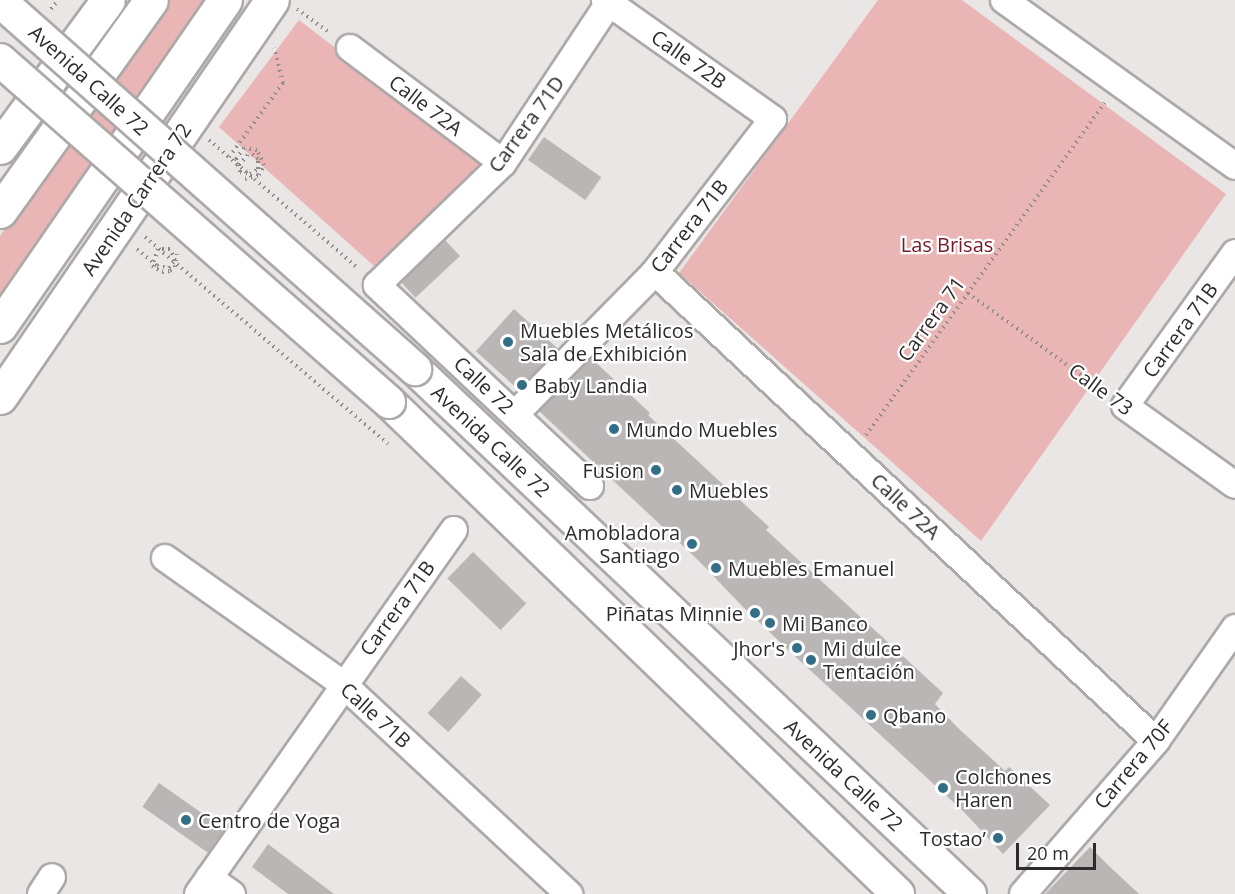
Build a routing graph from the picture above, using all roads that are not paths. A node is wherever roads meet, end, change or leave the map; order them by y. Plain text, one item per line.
1 (108, 0) edge
2 (151, 0) edge
3 (225, 0) edge
4 (1004, 0) edge
5 (0, 1) edge
6 (607, 1) edge
7 (281, 2) edge
8 (350, 48) road end
9 (0, 60) edge
10 (773, 119) joint
11 (0, 147) edge
12 (503, 163) junction
13 (1235, 166) edge
14 (0, 211) edge
15 (1235, 254) edge
16 (655, 272) junction
17 (378, 285) joint
18 (0, 326) edge
19 (0, 397) edge
20 (524, 405) dead end
21 (1125, 406) joint
22 (1235, 485) edge
23 (590, 486) dead end
24 (454, 530) dead end
25 (165, 558) dead end
26 (1235, 628) edge
27 (343, 684) junction
28 (1156, 741) junction
29 (203, 886) edge
30 (232, 894) edge
31 (569, 894) edge
32 (898, 894) edge
33 (970, 894) edge
34 (1023, 894) edge

1 - 11 highway
2 - 14 highway
3 - 18 highway, Avenida Carrera 72
4 - 13 street
5 - 33 main road, Avenida Calle 72, bridge
6 - 10 street, Calle 72B
6 - 12 street, Carrera 71D
7 - 19 highway, Avenida Carrera 72
8 - 12 street, Calle 72A
9 - 32 main road, Avenida Calle 72, bridge
10 - 16 street, Carrera 71B
12 - 17 street, Carrera 71D
15 - 21 street, Carrera 71B
16 - 20 street, Carrera 71B
16 - 28 street, Calle 72A
17 - 23 street, Calle 72
21 - 22 street, Calle 73
24 - 27 street, Carrera 71B
25 - 27 street, Calle 71B
26 - 28 street, Carrera 70F
27 - 29 street, Carrera 71B
27 - 31 street, Calle 71B
28 - 34 street, Carrera 70F
29 - 30 street

